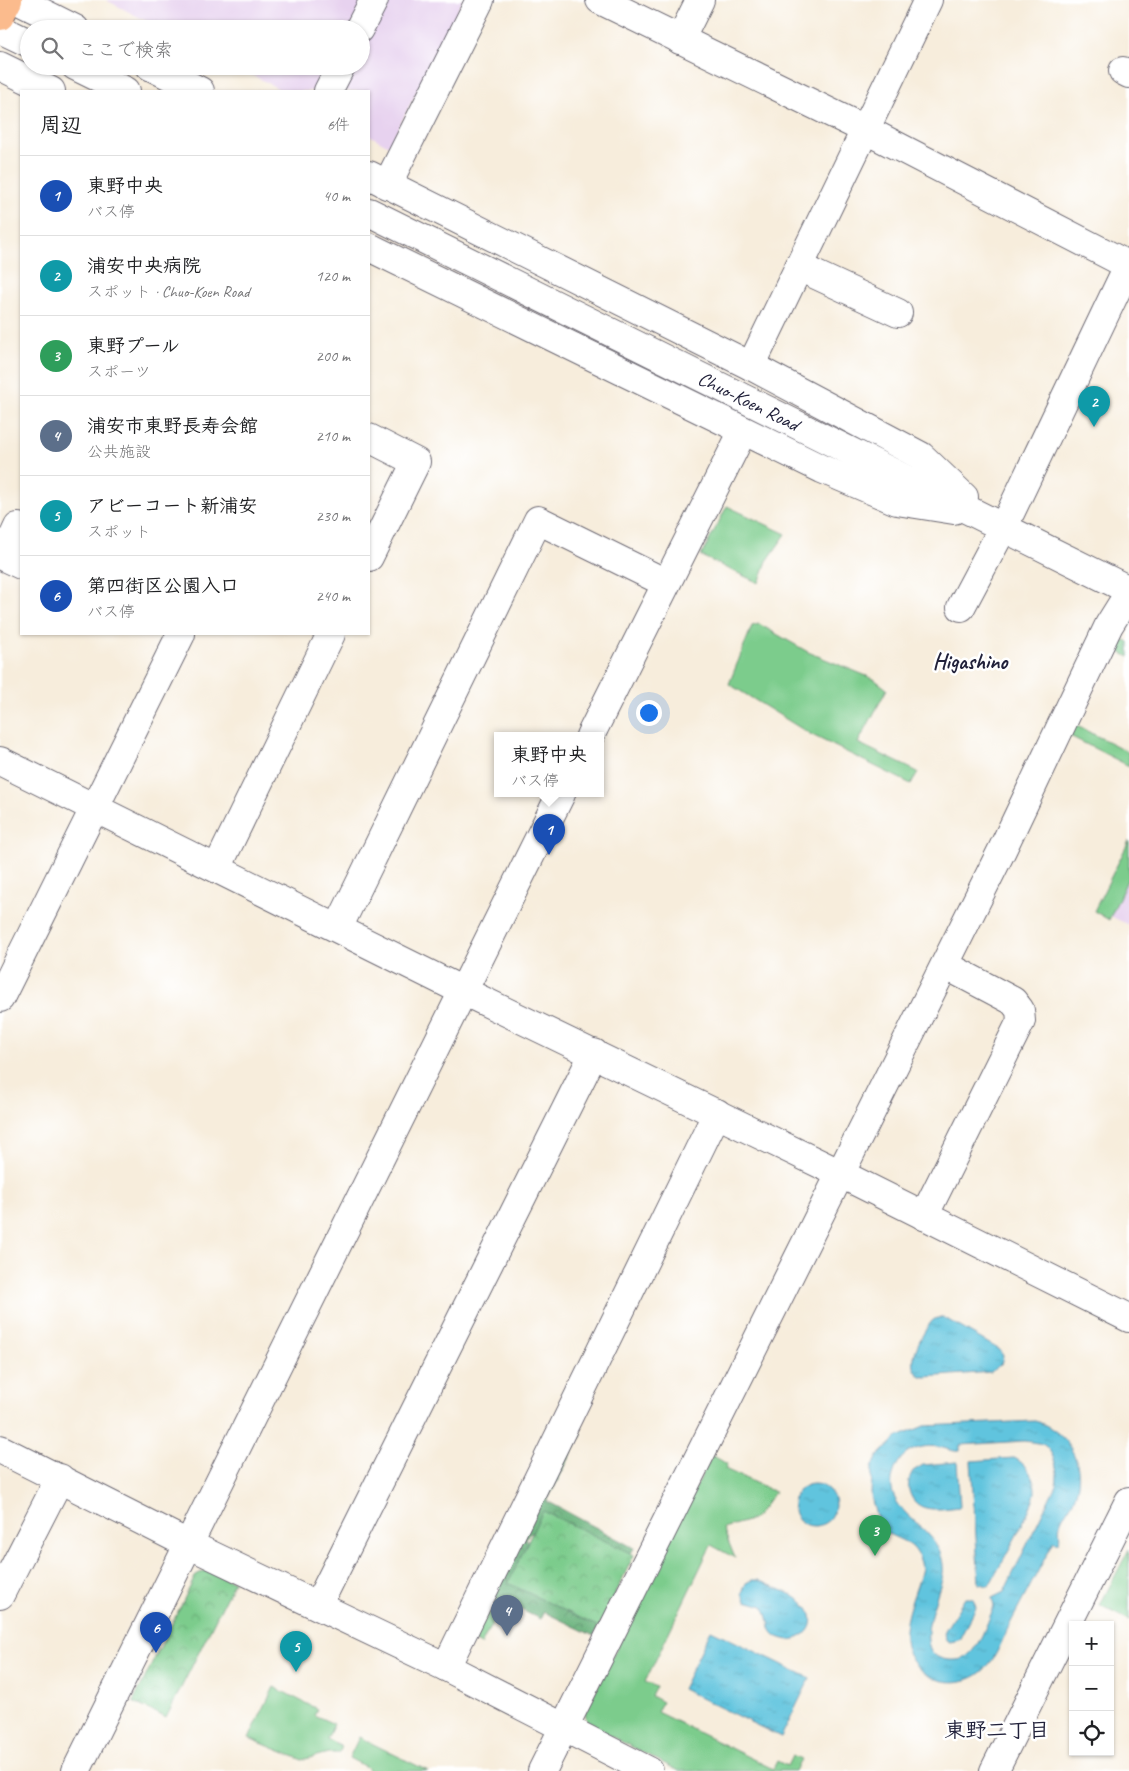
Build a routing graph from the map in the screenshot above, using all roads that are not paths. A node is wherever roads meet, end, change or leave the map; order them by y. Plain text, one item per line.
1 (8, 0) edge
2 (17, 0) edge
3 (374, 0) edge
4 (480, 0) edge
5 (600, 0) edge
6 (700, 0) edge
7 (928, 0) edge
8 (0, 16) edge
9 (56, 20) edge
10 (364, 20) edge
11 (0, 29) edge
12 (20, 39) edge
13 (680, 40) junction
14 (0, 66) edge
15 (93, 75) edge
16 (168, 75) edge
17 (336, 75) edge
18 (49, 90) edge
19 (124, 90) edge
20 (198, 90) edge
21 (329, 90) edge
22 (864, 129) junction
23 (378, 180) edge
24 (370, 212) edge
25 (370, 251) edge
26 (1129, 265) edge
27 (799, 267) junction
28 (898, 313) dead end
29 (751, 366) junction
30 (743, 431) junction
31 (370, 439) edge
32 (993, 520) junction
33 (18, 527) dead end
34 (370, 555) edge
35 (20, 565) edge
36 (666, 583) junction
37 (1129, 590) edge
38 (1129, 593) edge
39 (961, 607) dead end
40 (331, 635) edge
41 (172, 637) edge
42 (593, 732) edge
43 (0, 761) edge
44 (560, 797) edge
45 (94, 808) junction
46 (217, 868) junction
47 (338, 928) junction
48 (945, 965) junction
49 (463, 991) junction
50 (0, 998) edge
51 (594, 1053) junction
52 (717, 1113) junction
53 (841, 1174) junction
54 (924, 1216) junction
55 (1129, 1318) edge
56 (0, 1448) edge
57 (60, 1478) junction
58 (1129, 1501) edge
59 (188, 1544) junction
60 (0, 1595) edge
61 (318, 1605) junction
62 (446, 1667) junction
63 (562, 1728) junction
64 (76, 1771) edge
65 (542, 1771) edge
66 (649, 1771) edge
67 (994, 1771) edge

1 - 8 highway
2 - 9 street
3 - 10 street
4 - 23 street
5 - 13 street
6 - 13 street
7 - 22 street
11 - 12 street
13 - 22 street
14 - 18 street
15 - 19 street
16 - 20 street
17 - 21 street
22 - 26 street
22 - 27 street
23 - 29 street
24 - 32 street, Chuo-Koen Road
25 - 30 street
26 - 32 street
27 - 28 street
27 - 29 street
29 - 32 street
30 - 32 street
30 - 36 street
31 - 34 street
32 - 37 street, Chuo-Koen Road
32 - 39 street
33 - 35 street
36 - 42 street
36 - 47 street
38 - 48 street
40 - 46 street
41 - 45 street
43 - 45 street
44 - 49 street
45 - 46 street
45 - 50 street
46 - 47 street
47 - 49 street
48 - 53 street
48 - 54 street
49 - 51 street
49 - 59 street
51 - 52 street
51 - 61 street
52 - 53 street
52 - 62 street
53 - 54 street
53 - 63 street
54 - 55 street
56 - 57 street
57 - 59 street
57 - 60 street
58 - 67 street
59 - 61 street
59 - 64 street
61 - 62 street
62 - 63 street
63 - 65 street
63 - 66 street

